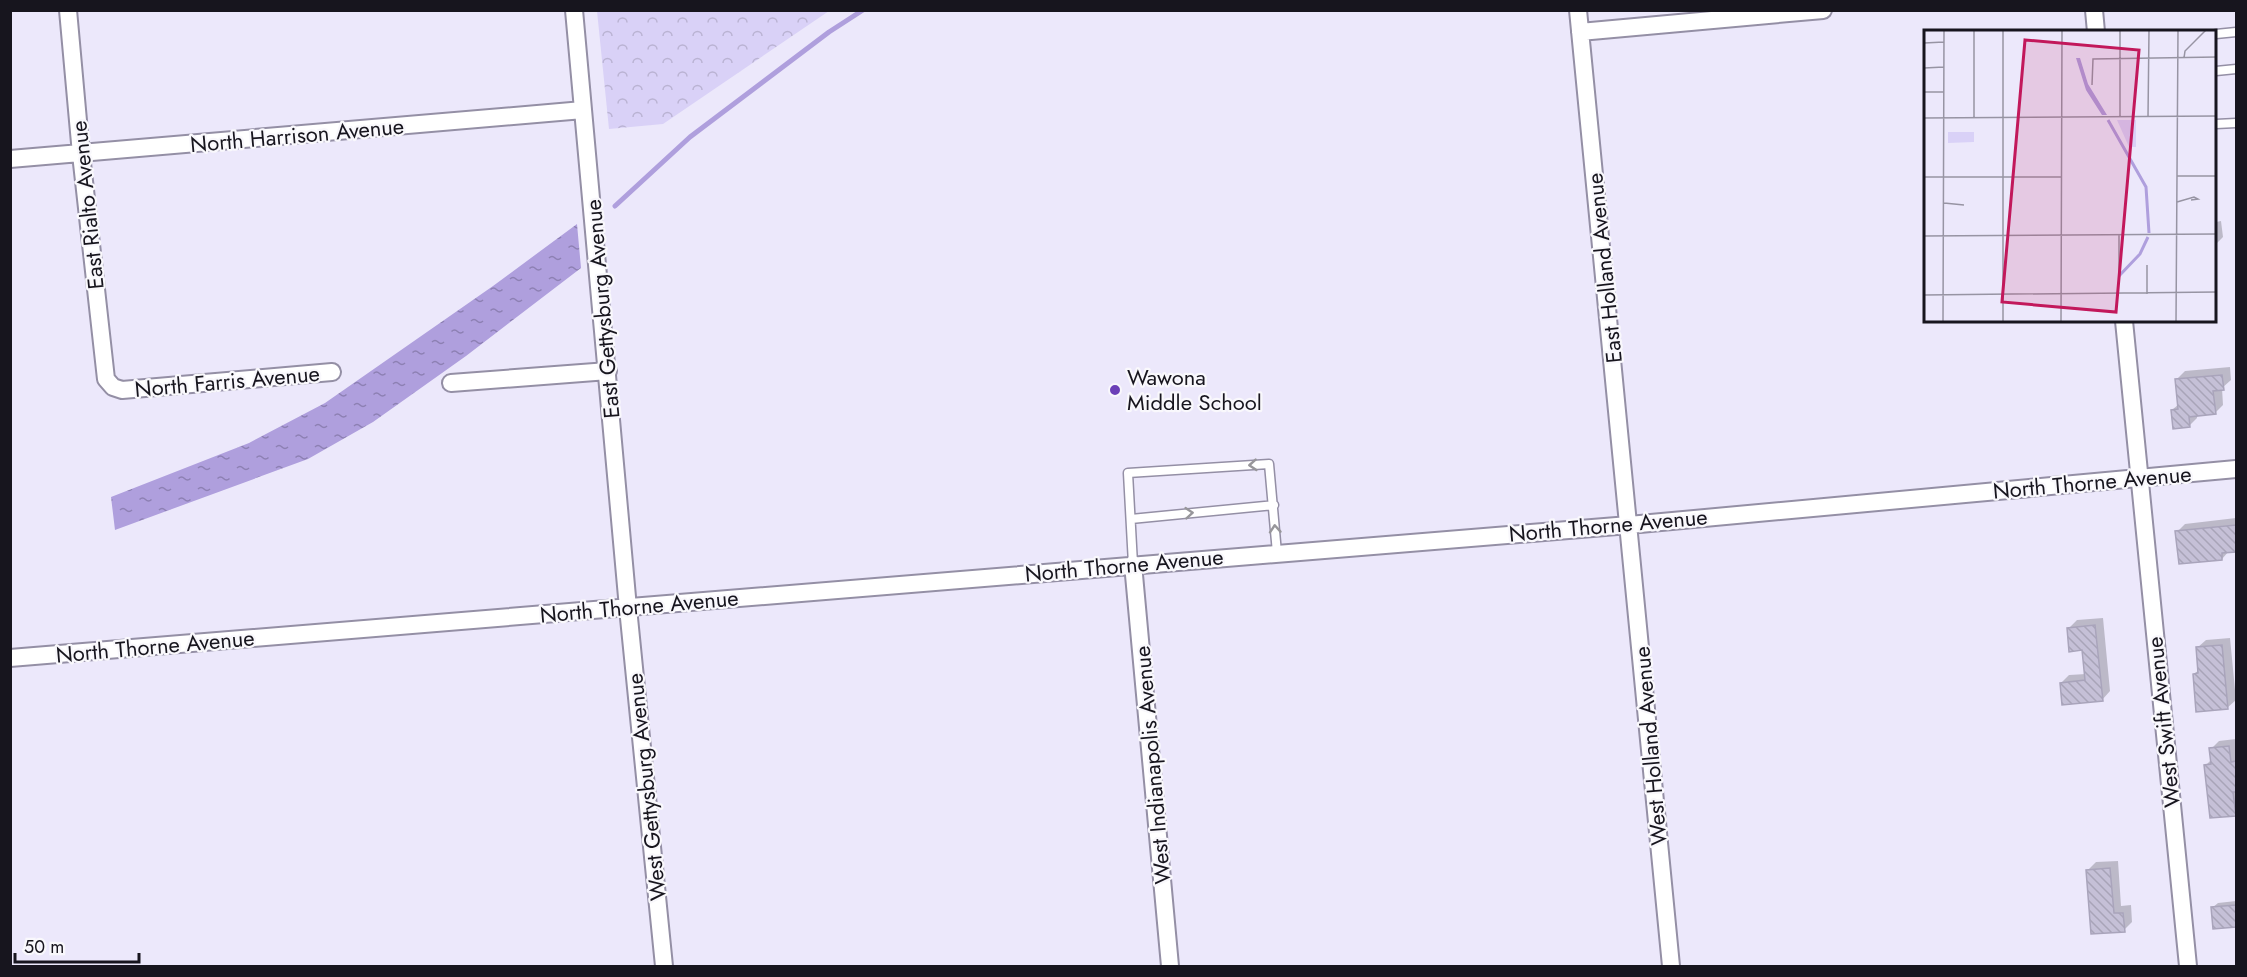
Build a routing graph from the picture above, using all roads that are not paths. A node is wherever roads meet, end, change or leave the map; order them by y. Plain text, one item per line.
1 (68, 10) edge
2 (574, 10) edge
3 (1578, 10) edge
4 (1823, 10) edge
5 (2094, 10) edge
6 (2096, 30) edge
7 (1580, 32) junction
8 (2236, 32) edge
9 (2217, 34) edge
10 (2236, 69) edge
11 (2217, 71) edge
12 (583, 110) junction
13 (2236, 123) edge
14 (2217, 124) edge
15 (81, 154) junction
16 (10, 159) edge
17 (2124, 322) edge
18 (608, 371) junction
19 (332, 372) dead end
20 (451, 383) dead end
21 (122, 390) joint
22 (2236, 469) edge
23 (2139, 477) junction
24 (1274, 506) junction
25 (1131, 519) junction
26 (1629, 525) junction
27 (1277, 553) junction
28 (1133, 564) junction
29 (628, 608) junction
30 (10, 658) edge
31 (664, 966) edge
32 (1170, 966) edge
33 (1671, 966) edge
34 (2188, 966) edge

1 - 15 street, East Rialto Avenue
2 - 12 street, East Gettysburg Avenue
3 - 7 street, East Holland Avenue
4 - 7 street
5 - 6 street
7 - 26 street, East Holland Avenue
8 - 9 lane
10 - 11 lane
12 - 15 street, North Harrison Avenue
12 - 18 street, East Gettysburg Avenue
13 - 14 lane
15 - 16 street, North Harrison Avenue
15 - 21 street, East Rialto Avenue
17 - 23 street, West Swift Avenue
18 - 20 street
18 - 29 street, East Gettysburg Avenue
19 - 21 street, North Farris Avenue
22 - 23 street, North Thorne Avenue
23 - 26 street, North Thorne Avenue
23 - 34 street, West Swift Avenue
25 -> 24 lane
24 -> 25 lane
27 -> 24 lane
25 - 28 lane
26 - 27 street, North Thorne Avenue
26 - 33 street, West Holland Avenue
27 - 28 street, North Thorne Avenue
28 - 29 street, North Thorne Avenue
28 - 32 street, West Indianapolis Avenue
29 - 30 street, North Thorne Avenue
29 - 31 street, West Gettysburg Avenue

